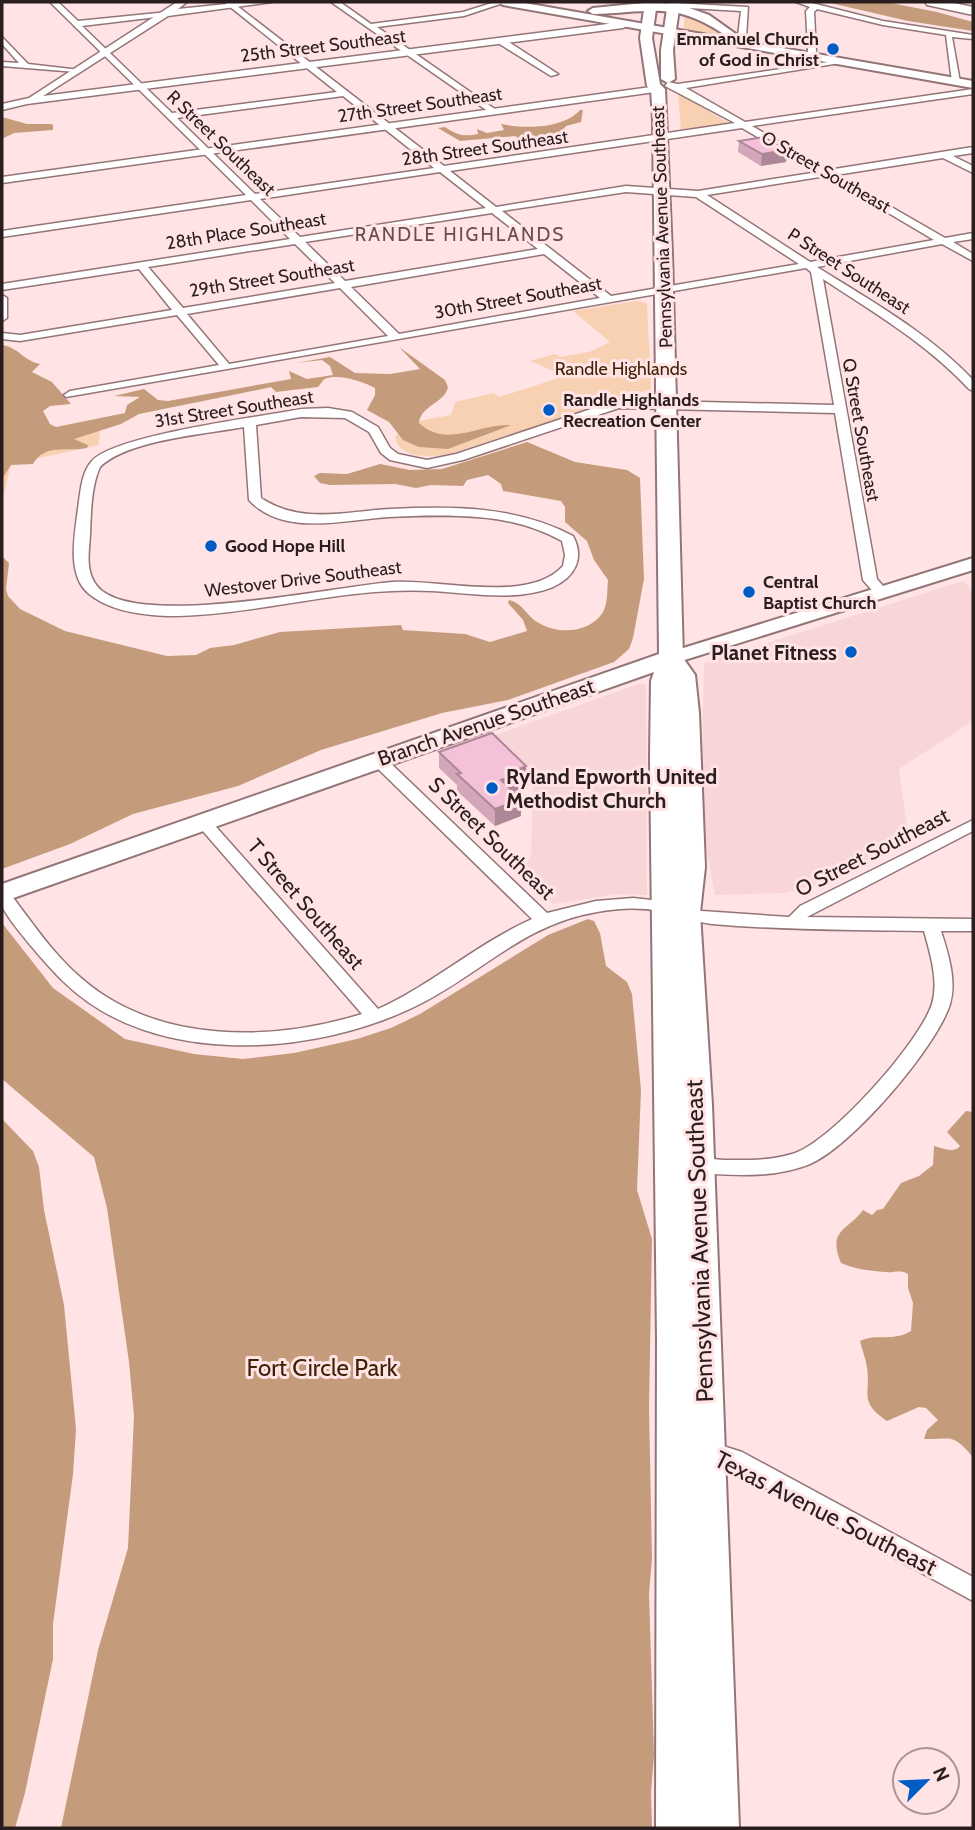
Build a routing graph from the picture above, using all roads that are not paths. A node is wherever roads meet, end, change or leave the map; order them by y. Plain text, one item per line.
1 (54, 2) edge
2 (183, 2) edge
3 (268, 2) edge
4 (335, 2) edge
5 (502, 2) edge
6 (800, 2) edge
7 (933, 2) edge
8 (951, 2) edge
9 (231, 4) edge
10 (651, 4) edge
11 (674, 5) edge
12 (816, 6) junction
13 (973, 9) edge
14 (165, 13) junction
15 (76, 24) junction
16 (623, 25) junction
17 (370, 26) junction
18 (646, 29) junction
19 (669, 33) junction
20 (951, 34) junction
21 (973, 37) edge
22 (2, 39) edge
23 (501, 41) junction
24 (744, 43) junction
25 (104, 51) junction
26 (408, 53) junction
27 (807, 56) junction
28 (842, 62) junction
29 (2, 64) edge
30 (24, 64) junction
31 (310, 65) junction
32 (75, 70) junction
33 (554, 74) dead end
34 (973, 85) edge
35 (140, 87) junction
36 (668, 87) junction
37 (955, 88) junction
38 (973, 92) edge
39 (345, 93) junction
40 (27, 101) junction
41 (973, 104) edge
42 (2, 108) edge
43 (495, 112) junction
44 (171, 116) junction
45 (744, 125) junction
46 (389, 127) junction
47 (661, 137) junction
48 (973, 150) edge
49 (207, 152) junction
50 (945, 155) junction
51 (444, 170) junction
52 (973, 170) edge
53 (827, 173) junction
54 (2, 180) edge
55 (655, 190) junction
56 (698, 194) junction
57 (254, 198) junction
58 (494, 210) junction
59 (2, 234) edge
60 (973, 236) edge
61 (297, 240) junction
62 (945, 241) junction
63 (547, 251) junction
64 (973, 258) edge
65 (141, 265) junction
66 (812, 268) junction
67 (342, 285) junction
68 (2, 287) edge
69 (664, 290) junction
70 (2, 298) edge
71 (609, 300) junction
72 (180, 311) junction
73 (2, 318) edge
74 (2, 336) edge
75 (396, 337) junction
76 (226, 367) junction
77 (973, 387) edge
78 (69, 394) dead end
79 (667, 404) junction
80 (838, 409) junction
81 (250, 423) junction
82 (111, 453) joint
83 (973, 564) edge
84 (881, 592) junction
85 (671, 658) junction
86 (378, 760) junction
87 (203, 822) junction
88 (973, 825) edge
89 (2, 894) edge
90 (675, 910) junction
91 (543, 919) junction
92 (797, 922) junction
93 (931, 925) junction
94 (973, 925) edge
95 (374, 1017) junction
96 (683, 1165) junction
97 (691, 1450) junction
98 (973, 1590) edge
99 (678, 1828) edge
100 (717, 1828) edge

1 - 15 street, R Street Southeast
2 - 14 street
3 - 9 street
4 - 17 street
5 - 10 main road
5 - 16 main road
5 - 17 street
6 - 12 street
7 - 13 highway
8 - 13 highway
9 - 14 street
9 - 31 street
10 - 11 main road
10 - 16 highway
10 - 18 highway, Pennsylvania Avenue Southeast
11 - 19 highway, Pennsylvania Avenue Southeast
11 - 24 main road
11 - 24 street
12 - 20 street
12 - 27 street
14 - 15 street
14 - 25 street
15 - 25 street, R Street Southeast
16 - 18 main road
16 - 23 street, 25th Street Southeast
17 - 26 street
18 - 19 main road
18 - 36 highway, Pennsylvania Avenue Southeast
19 - 24 main road
19 - 36 highway, Pennsylvania Avenue Southeast
20 - 21 street
20 - 37 street
22 - 30 street
23 - 26 street, 25th Street Southeast
23 - 33 street
24 - 27 main road
25 - 32 street
25 - 35 street, R Street Southeast
26 - 31 street, 25th Street Southeast
26 - 43 street
27 - 28 main road
28 - 36 street, 27th Street Southeast
28 - 37 main road
29 - 30 street
30 - 32 street
31 - 35 street, 25th Street Southeast
31 - 39 street
32 - 40 street
34 - 37 main road
35 - 40 street, 25th Street Southeast
35 - 44 street, R Street Southeast
36 - 43 street, 27th Street Southeast
36 - 45 street, O Street Southeast
36 - 47 highway, Pennsylvania Avenue Southeast
37 - 38 street, 28th Street Southeast
37 - 41 street
37 - 45 street, 28th Street Southeast
39 - 44 street
39 - 46 street
40 - 42 street
43 - 46 street, 27th Street Southeast
44 - 49 street, R Street Southeast
45 - 47 street, 28th Street Southeast
45 - 53 street, O Street Southeast
46 - 49 street, 27th Street Southeast
46 - 51 street
47 - 51 street, 28th Street Southeast
47 - 55 highway, Pennsylvania Avenue Southeast
48 - 50 street
49 - 54 street, 27th Street Southeast
49 - 57 street, R Street Southeast
50 - 52 street
50 - 53 street
51 - 57 street, 28th Street Southeast
51 - 58 street
53 - 56 street
53 - 62 street, O Street Southeast
55 - 56 street
55 - 58 street, 28th Place Southeast
55 - 69 highway, Pennsylvania Avenue Southeast
56 - 66 street, P Street Southeast
57 - 59 street, 28th Street Southeast
57 - 61 street, R Street Southeast
58 - 61 street, 28th Place Southeast
58 - 63 street
60 - 62 street, 30th Street Southeast
61 - 65 street, 28th Place Southeast
61 - 67 street, R Street Southeast
62 - 64 street, O Street Southeast
62 - 66 street, 30th Street Southeast
63 - 67 street, 29th Street Southeast
63 - 71 street
65 - 68 street, 28th Place Southeast
65 - 72 street
66 - 69 street, 30th Street Southeast
66 - 77 street, P Street Southeast
66 - 80 street, Q Street Southeast
67 - 72 street, 29th Street Southeast
67 - 75 street, R Street Southeast
69 - 71 street, 30th Street Southeast
69 - 79 highway, Pennsylvania Avenue Southeast
70 - 73 street
71 - 75 street, 30th Street Southeast
72 - 74 street, 29th Street Southeast
72 - 76 street
75 - 76 street, 30th Street Southeast
76 - 78 street, 30th Street Southeast
79 - 80 street, 31st Street Southeast
79 - 81 street, 31st Street Southeast
79 - 85 highway, Pennsylvania Avenue Southeast
80 - 84 street, Q Street Southeast
81 - 82 street, 31st Street Southeast
81 - 82 street, Westover Drive Southeast
83 - 84 main road, Branch Avenue Southeast
84 - 85 main road, Branch Avenue Southeast
85 - 86 highway, Branch Avenue Southeast
85 - 90 highway, Pennsylvania Avenue Southeast
86 - 87 highway, Branch Avenue Southeast
86 - 91 street, S Street Southeast
87 - 89 highway, Branch Avenue Southeast
87 - 95 street, T Street Southeast
88 - 92 street, O Street Southeast
89 - 95 street
90 - 91 street
90 - 92 street
90 - 96 highway, Pennsylvania Avenue Southeast
91 - 95 street
92 - 93 street
93 - 94 street
93 - 96 street
96 - 97 highway, Pennsylvania Avenue Southeast
97 - 98 street, Texas Avenue Southeast
97 - 99 highway, Pennsylvania Avenue Southeast
97 - 100 highway, Pennsylvania Avenue Southeast

